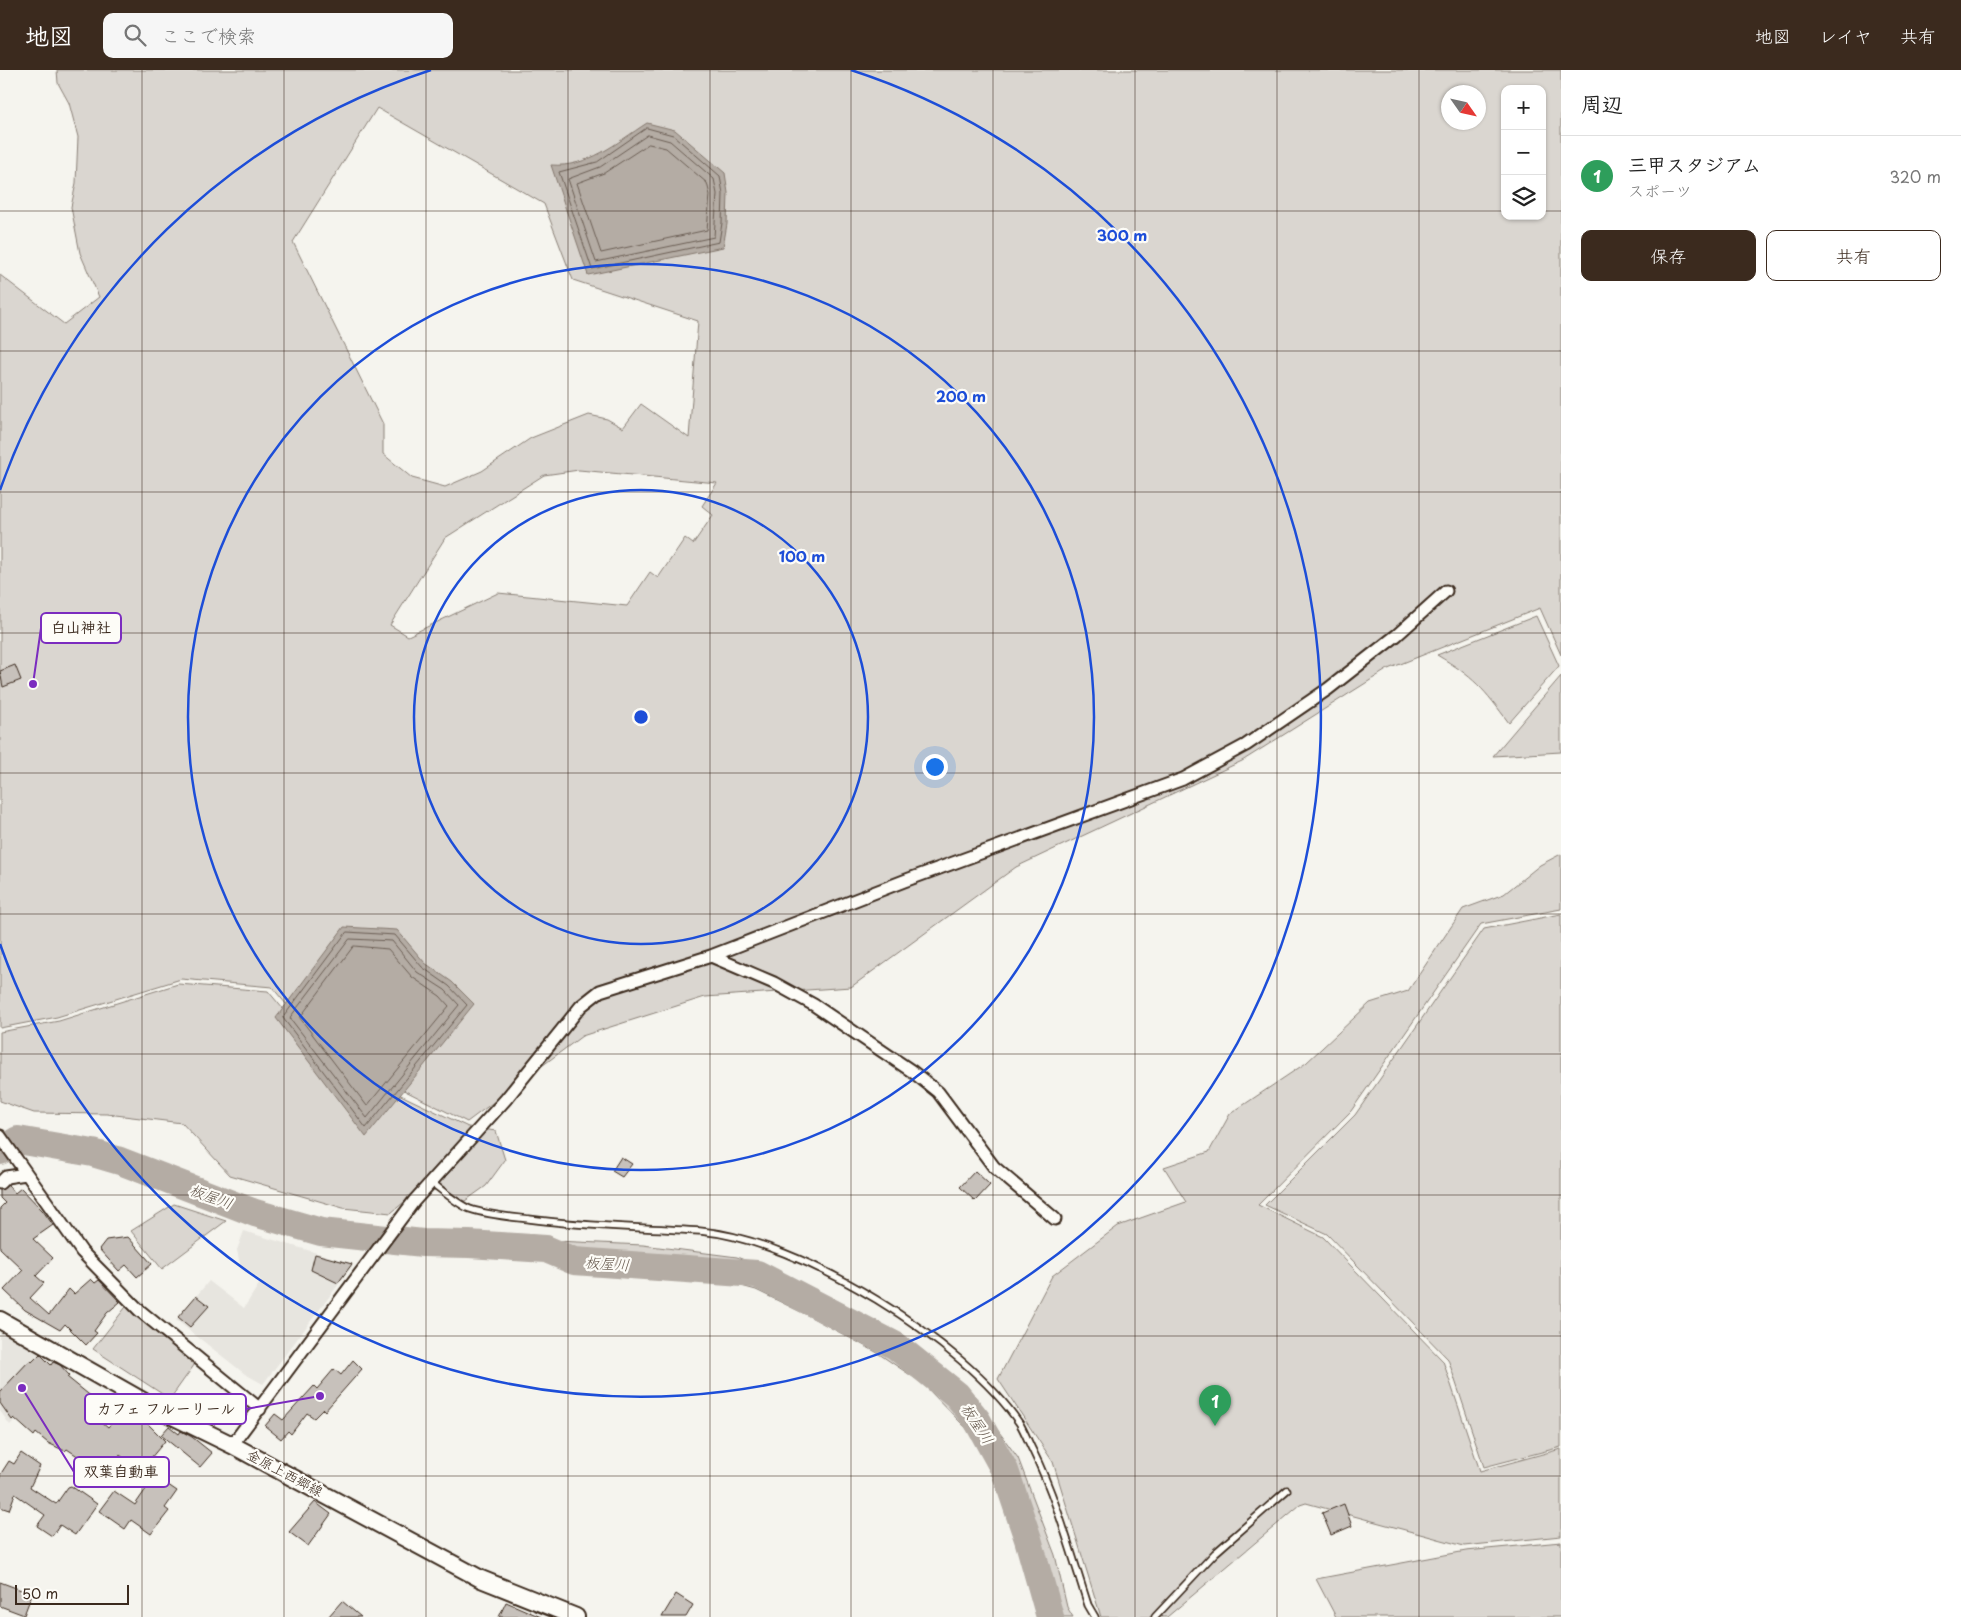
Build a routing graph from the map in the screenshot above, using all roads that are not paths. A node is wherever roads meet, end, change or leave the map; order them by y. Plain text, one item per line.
1 (1446, 591) dead end
2 (710, 956) junction
3 (0, 1136) edge
4 (24, 1170) junction
5 (0, 1182) edge
6 (431, 1182) junction
7 (1055, 1219) dead end
8 (0, 1320) edge
9 (260, 1408) junction
10 (232, 1445) junction
11 (1287, 1490) dead end
12 (576, 1617) edge
13 (1095, 1617) edge
14 (1154, 1617) edge

1 - 2 street
2 - 6 street
2 - 7 street
3 - 4 street
4 - 5 street
4 - 9 street
6 - 9 street
6 - 13 lane
8 - 10 main road, 金原上西郷線
9 - 10 street
10 - 12 main road, 金原上西郷線
11 - 14 lane

